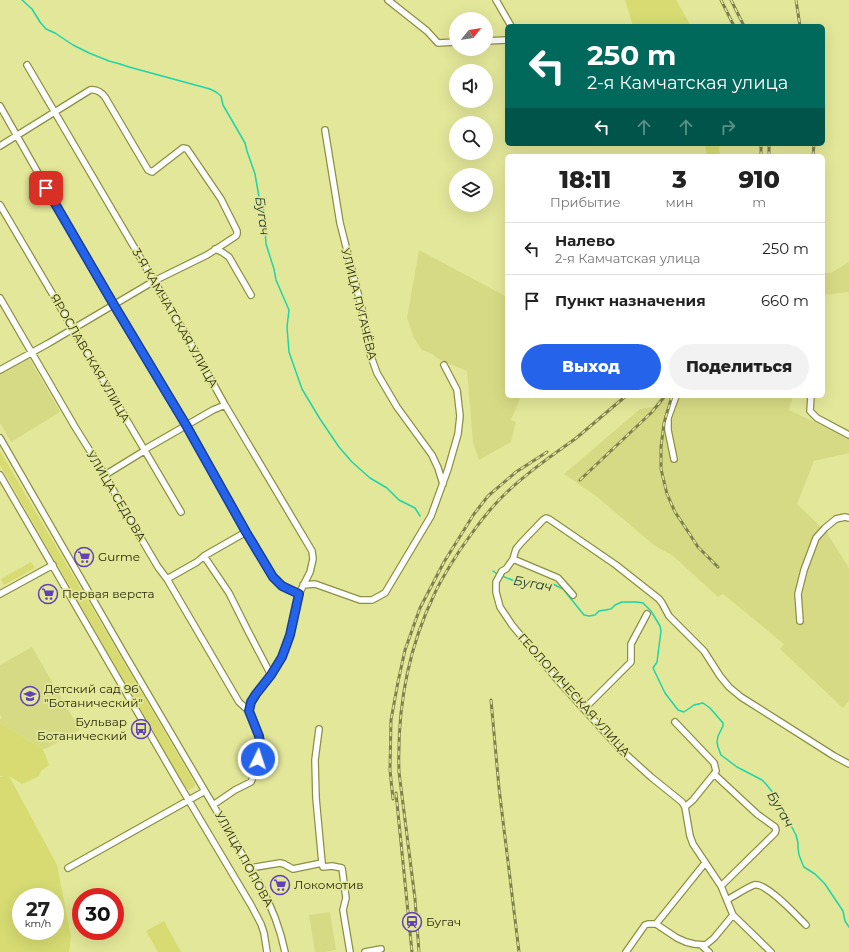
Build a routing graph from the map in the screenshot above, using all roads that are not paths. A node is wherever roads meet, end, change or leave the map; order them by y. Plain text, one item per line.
1 (388, 0) edge
2 (496, 0) edge
3 (510, 24) edge
4 (505, 40) edge
5 (493, 41) edge
6 (449, 42) edge
7 (27, 65) dead end
8 (0, 106) edge
9 (55, 112) junction
10 (325, 130) dead end
11 (17, 136) junction
12 (0, 146) edge
13 (0, 204) edge
14 (215, 249) junction
15 (154, 281) junction
16 (251, 295) dead end
17 (0, 298) edge
18 (114, 305) junction
19 (73, 329) junction
20 (32, 352) junction
21 (444, 364) dead end
22 (0, 370) edge
23 (675, 398) edge
24 (811, 398) edge
25 (225, 405) junction
26 (186, 425) junction
27 (849, 435) edge
28 (0, 438) edge
29 (144, 451) junction
30 (674, 459) dead end
31 (0, 475) edge
32 (105, 475) junction
33 (443, 484) junction
34 (181, 512) dead end
35 (849, 518) edge
36 (246, 532) junction
37 (204, 556) junction
38 (513, 559) junction
39 (53, 565) junction
40 (167, 579) junction
41 (303, 586) junction
42 (0, 594) edge
43 (299, 594) junction
44 (573, 595) dead end
45 (647, 614) dead end
46 (800, 621) dead end
47 (271, 675) junction
48 (584, 709) junction
49 (249, 711) junction
50 (675, 722) dead end
51 (319, 729) dead end
52 (849, 764) edge
53 (714, 774) junction
54 (205, 792) junction
55 (189, 801) junction
56 (213, 805) junction
57 (685, 807) junction
58 (322, 863) junction
59 (706, 863) junction
60 (68, 868) dead end
61 (250, 868) junction
62 (721, 886) junction
63 (727, 900) junction
64 (733, 915) junction
65 (656, 924) junction
66 (806, 925) dead end
67 (701, 945) junction
68 (382, 949) dead end
69 (267, 952) edge
70 (285, 952) edge
71 (350, 952) edge
72 (365, 952) edge
73 (626, 952) edge
74 (709, 952) edge
75 (771, 952) edge

1 - 6 street
2 - 3 street
4 - 5 street
7 - 9 street, 3-Я КАМЧАТСКАЯ УЛИЦА
8 - 11 street
9 - 11 street
9 - 14 street
9 - 15 street, 3-Я КАМЧАТСКАЯ УЛИЦА
10 - 33 street, УЛИЦА ПУГАЧЁВА
11 - 12 street
11 - 18 street
13 - 19 street, ЯРОСЛАВСКАЯ УЛИЦА
14 - 15 street
14 - 16 street
15 - 18 street
15 - 25 street, 3-Я КАМЧАТСКАЯ УЛИЦА
17 - 20 street, УЛИЦА СЕДОВА
18 - 19 street
18 - 26 street
19 - 20 street
19 - 29 street, ЯРОСЛАВСКАЯ УЛИЦА
20 - 22 street
20 - 32 street, УЛИЦА СЕДОВА
21 - 33 street
23 - 30 street
24 - 27 street
25 - 26 street
25 - 41 street, 3-Я КАМЧАТСКАЯ УЛИЦА
26 - 29 street
26 - 36 street
28 - 54 street, УЛИЦА ПОПОВА
29 - 32 street
29 - 34 street, ЯРОСЛАВСКАЯ УЛИЦА
31 - 39 street, УЛИЦА ПОПОВА
32 - 40 street, УЛИЦА СЕДОВА
33 - 41 street
35 - 46 street
36 - 37 street
36 - 43 street
37 - 40 street
37 - 47 street
38 - 44 street
38 - 48 street, ГЕОЛОГИЧЕСКАЯ УЛИЦА
38 - 52 street
39 - 42 street
39 - 55 street, УЛИЦА ПОПОВА
40 - 49 street, УЛИЦА СЕДОВА
41 - 43 street
43 - 47 street
45 - 48 street
47 - 49 street
48 - 57 street, ГЕОЛОГИЧЕСКАЯ УЛИЦА
49 - 56 street
50 - 53 street
51 - 58 street
53 - 57 street
53 - 62 street
54 - 55 street
54 - 56 street, УЛИЦА ПОПОВА
55 - 60 street
55 - 69 street, УЛИЦА ПОПОВА
56 - 61 street, УЛИЦА ПОПОВА
57 - 59 street
58 - 61 street
58 - 71 street
59 - 62 street
59 - 65 street
61 - 70 street, УЛИЦА ПОПОВА
62 - 63 street
63 - 64 street
63 - 66 street
64 - 67 street
64 - 75 street
65 - 67 street
65 - 73 street
67 - 74 street
68 - 72 street

